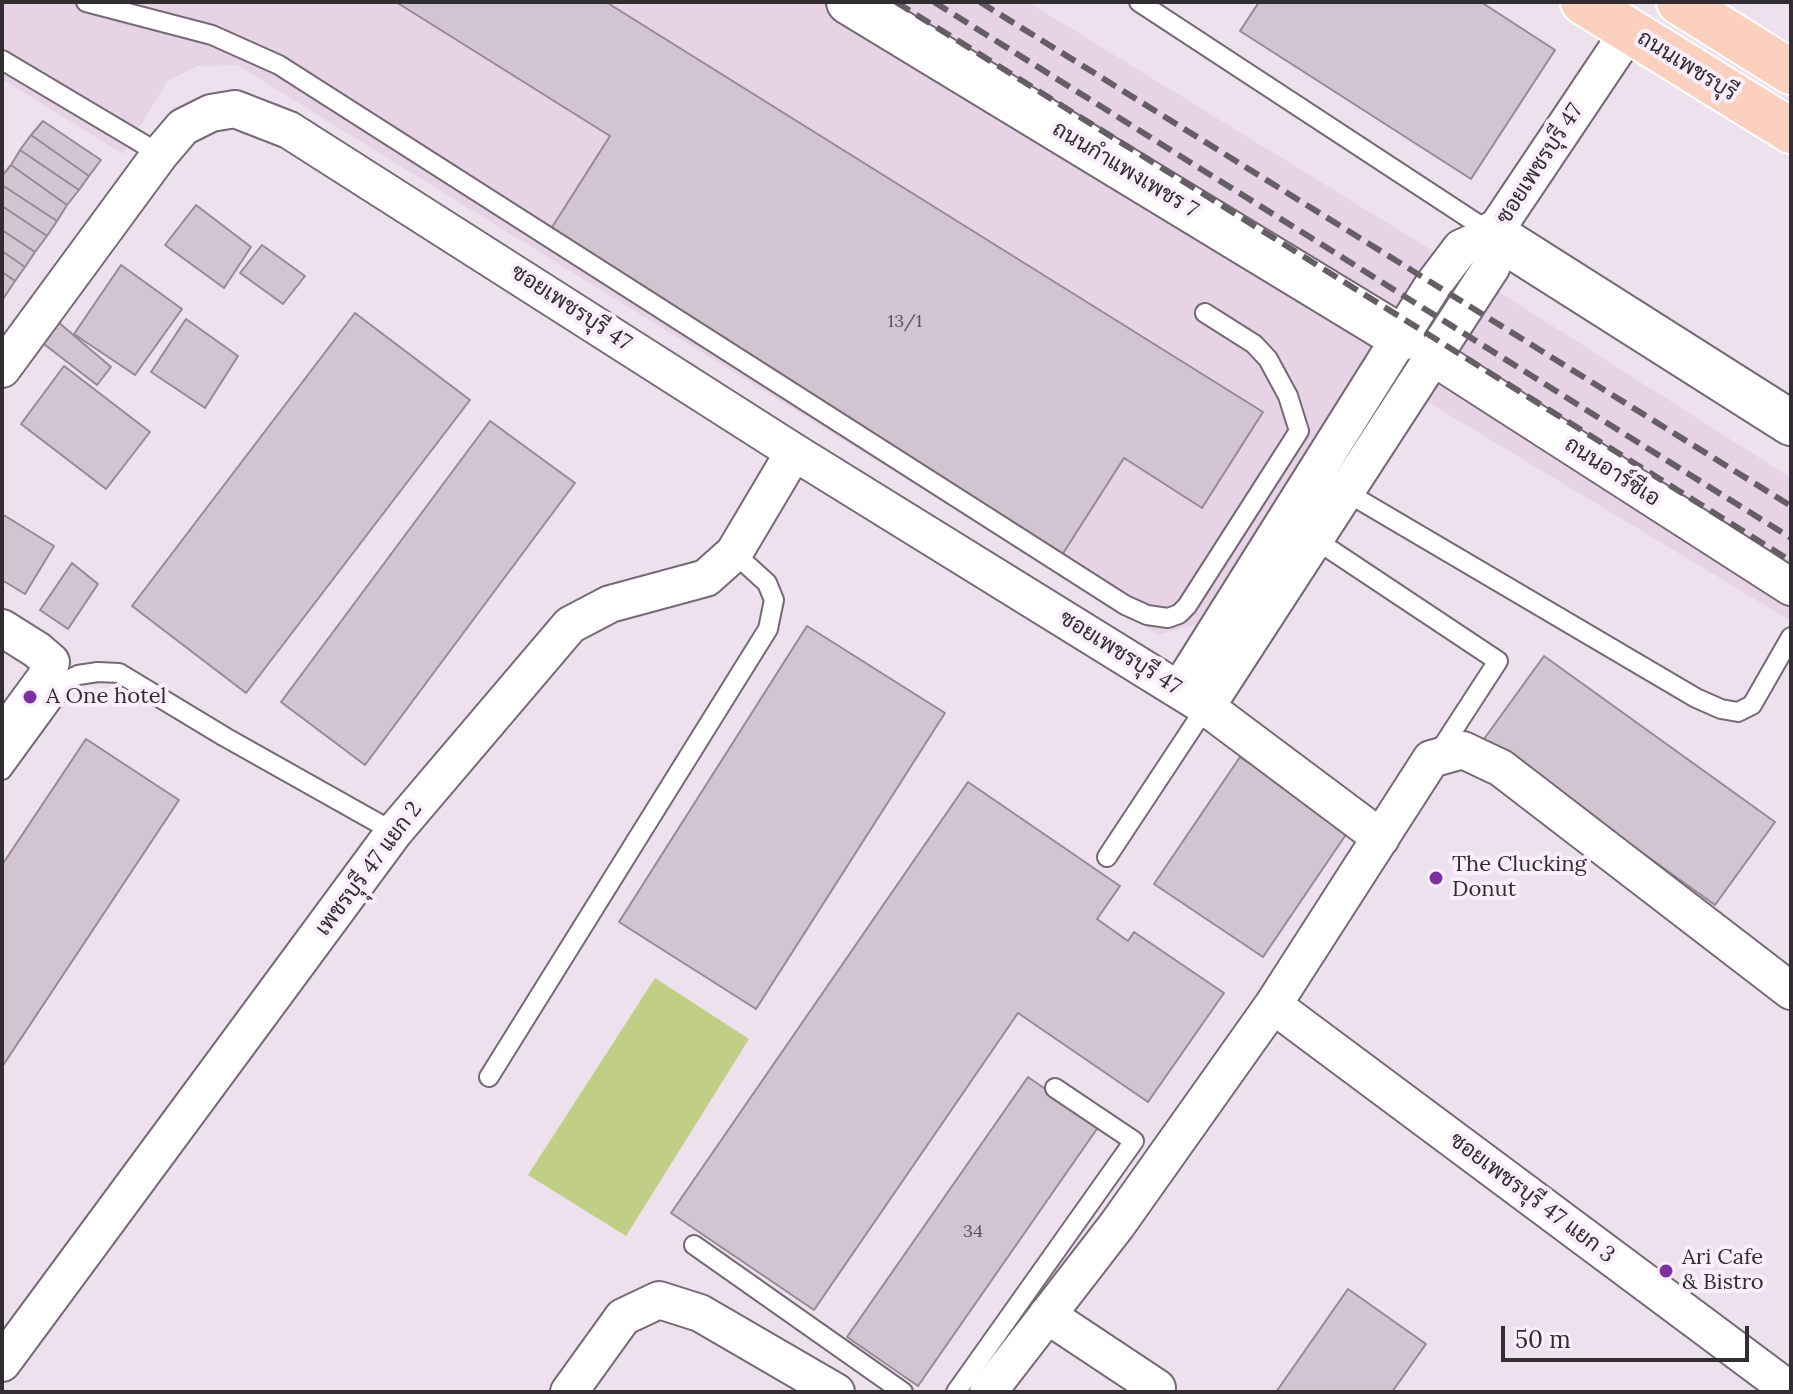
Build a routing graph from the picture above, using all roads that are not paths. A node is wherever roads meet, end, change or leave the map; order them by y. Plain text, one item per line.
1 (86, 2) edge
2 (849, 2) edge
3 (1139, 2) edge
4 (1583, 2) edge
5 (1679, 2) edge
6 (1639, 16) edge
7 (2, 60) edge
8 (1791, 72) edge
9 (1791, 131) edge
10 (160, 154) junction
11 (1493, 234) junction
12 (1205, 313) dead end
13 (1417, 347) junction
14 (2, 369) edge
15 (1791, 423) edge
16 (794, 452) junction
17 (1331, 483) junction
18 (1313, 538) junction
19 (734, 553) junction
20 (1791, 587) edge
21 (2, 628) edge
22 (1791, 637) edge
23 (50, 689) junction
24 (1192, 698) junction
25 (2, 737) edge
26 (1435, 757) junction
27 (2, 770) edge
28 (394, 832) junction
29 (1381, 838) junction
30 (1107, 857) dead end
31 (1791, 991) edge
32 (1273, 1005) junction
33 (489, 1077) dead end
34 (1055, 1088) dead end
35 (694, 1245) dead end
36 (1046, 1300) junction
37 (2, 1363) edge
38 (1157, 1388) dead end
39 (1791, 1391) edge
40 (569, 1392) edge
41 (836, 1392) edge
42 (903, 1392) edge
43 (956, 1392) edge
44 (988, 1392) edge

1 - 12 lane
2 - 13 street, ถนนกำแพงเพชร 7
3 - 11 lane
4 - 6 main road, ถนนเพชรบุรี
5 - 8 main road
6 - 9 main road, ถนนเพชรบุรี
6 - 11 street, ซอยเพชรบุรี 47
7 - 10 lane
10 - 14 street, ซอยเพชรบุรี 47
10 - 16 street, ซอยเพชรบุรี 47
11 - 13 street
11 - 15 street
13 - 17 street
13 - 20 street, ถนนอาร์ซีเอ
16 - 19 street, เพชรบุุรี 47 แยก 2
16 - 24 street, ซอยเพชรบุรี 47
17 - 18 street, ซอยเพชรบุรี 47
17 - 22 lane
17 - 24 street
18 - 24 street, ซอยเพชรบุรี 47
18 - 26 lane
19 - 28 street, เพชรบุุรี 47 แยก 2
19 - 33 lane
21 - 23 street
23 - 25 street
23 - 27 lane
23 - 28 lane
24 - 29 street, ซอยเพชรบุรี 47
24 - 30 lane
26 - 29 street
26 - 31 street
28 - 37 street, เพชรบุุรี 47 แยก 2
29 - 32 street
32 - 36 street
32 - 39 street, ซอยเพชรบุรี 47 แยก 3
34 - 36 lane
35 - 42 lane
36 - 38 street
36 - 43 lane
36 - 44 street
40 - 41 street

